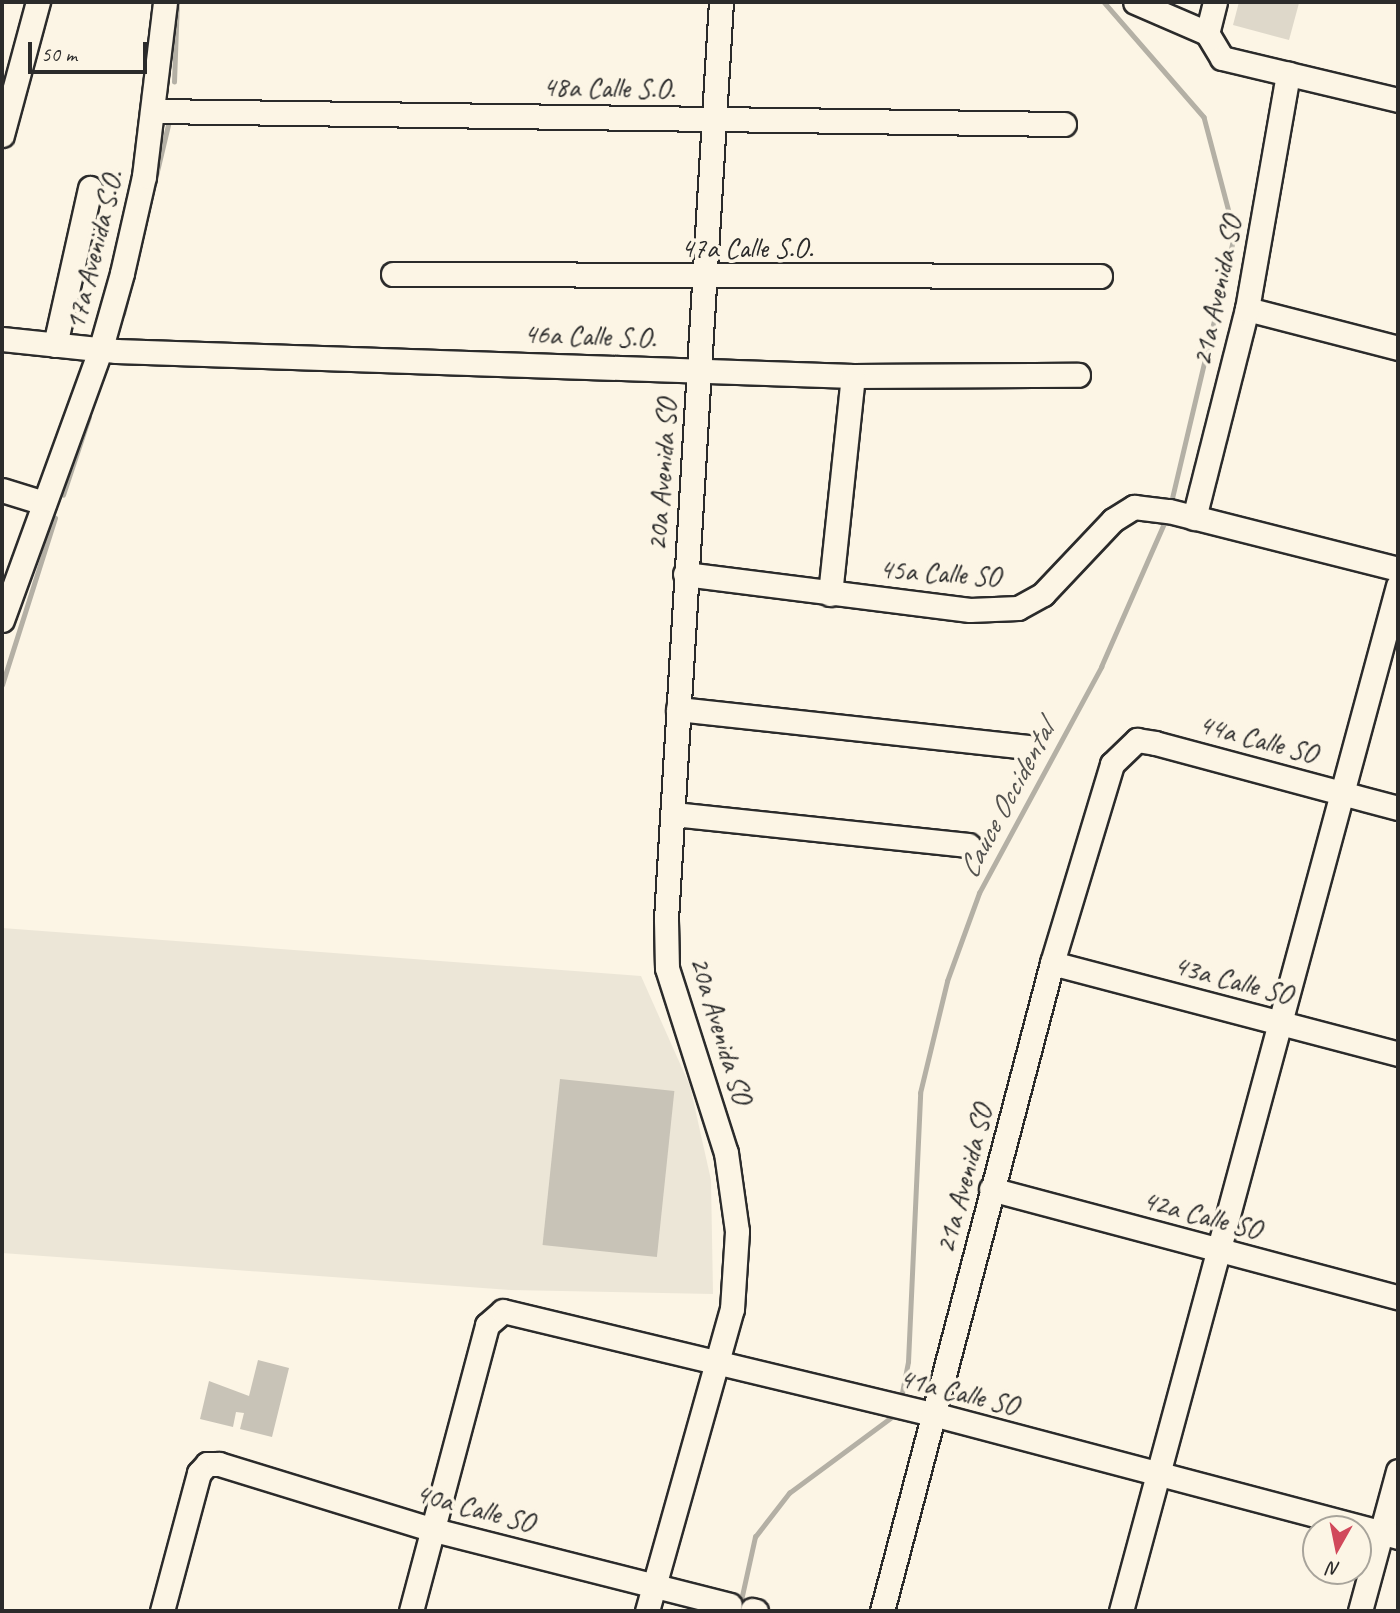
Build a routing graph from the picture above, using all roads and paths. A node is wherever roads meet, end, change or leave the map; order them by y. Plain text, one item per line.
1 (38, 2) edge
2 (165, 2) edge
3 (722, 2) edge
4 (1135, 2) edge
5 (1214, 2) edge
6 (1207, 33) junction
7 (1289, 74) junction
8 (1398, 100) edge
9 (154, 111) junction
10 (714, 120) junction
11 (1064, 124) dead end
12 (2, 135) edge
13 (90, 188) dead end
14 (393, 274) dead end
15 (1100, 276) dead end
16 (705, 279) junction
17 (1247, 309) junction
18 (2, 339) edge
19 (55, 345) junction
20 (1398, 348) edge
21 (100, 351) junction
22 (700, 370) junction
23 (1078, 375) dead end
24 (853, 376) junction
25 (2, 490) edge
26 (44, 503) junction
27 (1194, 518) junction
28 (1398, 569) edge
29 (685, 574) junction
30 (1398, 586) edge
31 (830, 594) junction
32 (2, 620) edge
33 (678, 709) junction
34 (1028, 747) dead end
35 (1112, 764) joint
36 (1343, 792) junction
37 (1398, 808) edge
38 (673, 814) junction
39 (968, 845) dead end
40 (1052, 962) junction
41 (1281, 1023) junction
42 (1398, 1054) edge
43 (992, 1189) junction
44 (1220, 1251) junction
45 (1398, 1297) edge
46 (718, 1363) junction
47 (933, 1414) junction
48 (1398, 1471) edge
49 (1159, 1476) junction
50 (434, 1530) junction
51 (1390, 1535) edge
52 (655, 1585) junction
53 (746, 1609) edge
54 (162, 1611) edge
55 (411, 1611) edge
56 (647, 1611) edge
57 (882, 1611) edge
58 (1121, 1611) edge
59 (1360, 1611) edge

1 - 12 street
2 - 9 street, 17a Avenida S.O.
3 - 10 street, 20a Avenida SO
4 - 6 street
5 - 6 street
6 - 7 street
7 - 8 street
7 - 17 street, 21a Avenida SO
9 - 10 street, 48a Calle S.O.
9 - 21 street, 17a Avenida S.O.
10 - 11 street, 48a Calle S.O.
10 - 16 street, 20a Avenida SO
13 - 19 street
14 - 16 street, 47a Calle S.O.
15 - 16 street, 47a Calle S.O.
16 - 22 street, 20a Avenida SO
17 - 20 street
17 - 27 street, 21a Avenida SO
18 - 19 street, 46a Calle S.O.
19 - 21 street, 46a Calle S.O.
21 - 22 street, 46a Calle S.O.
21 - 26 street, 17a Avenida S.O.
22 - 24 street, 46a Calle S.O.
22 - 29 street, 20a Avenida SO
23 - 24 street, 46a Calle S.O.
24 - 31 street
25 - 26 street
26 - 32 street, 17a Avenida S.O.
27 - 28 street, 45a Calle SO
27 - 31 street, 45a Calle SO
29 - 31 street, 45a Calle SO
29 - 33 street, 20a Avenida SO
30 - 36 street
33 - 34 street
33 - 38 street, 20a Avenida SO
35 - 36 street, 44a Calle SO
35 - 40 street, 21a Avenida SO
36 - 37 street, 44a Calle SO
36 - 41 street
38 - 39 street
38 - 46 street, 20a Avenida SO
40 - 41 street, 43a Calle SO
40 - 43 street, 21a Avenida SO
41 - 42 street, 43a Calle SO
41 - 44 street
43 - 44 street, 42a Calle SO
43 - 47 street, 21a Avenida SO
44 - 45 street, 42a Calle SO
44 - 49 street
46 - 47 street, 41a Calle SO
46 - 50 street, 41a Calle SO
46 - 52 street, 20a Avenida SO
47 - 49 street, 41a Calle SO
47 - 57 street, 21a Avenida SO
48 - 51 street
49 - 51 street, 41a Calle SO
49 - 58 street
50 - 52 street, 40a Calle SO
50 - 54 street, 40a Calle SO
50 - 55 street
51 - 59 street
52 - 53 street, 40a Calle SO
52 - 56 street, 20a Avenida SO

